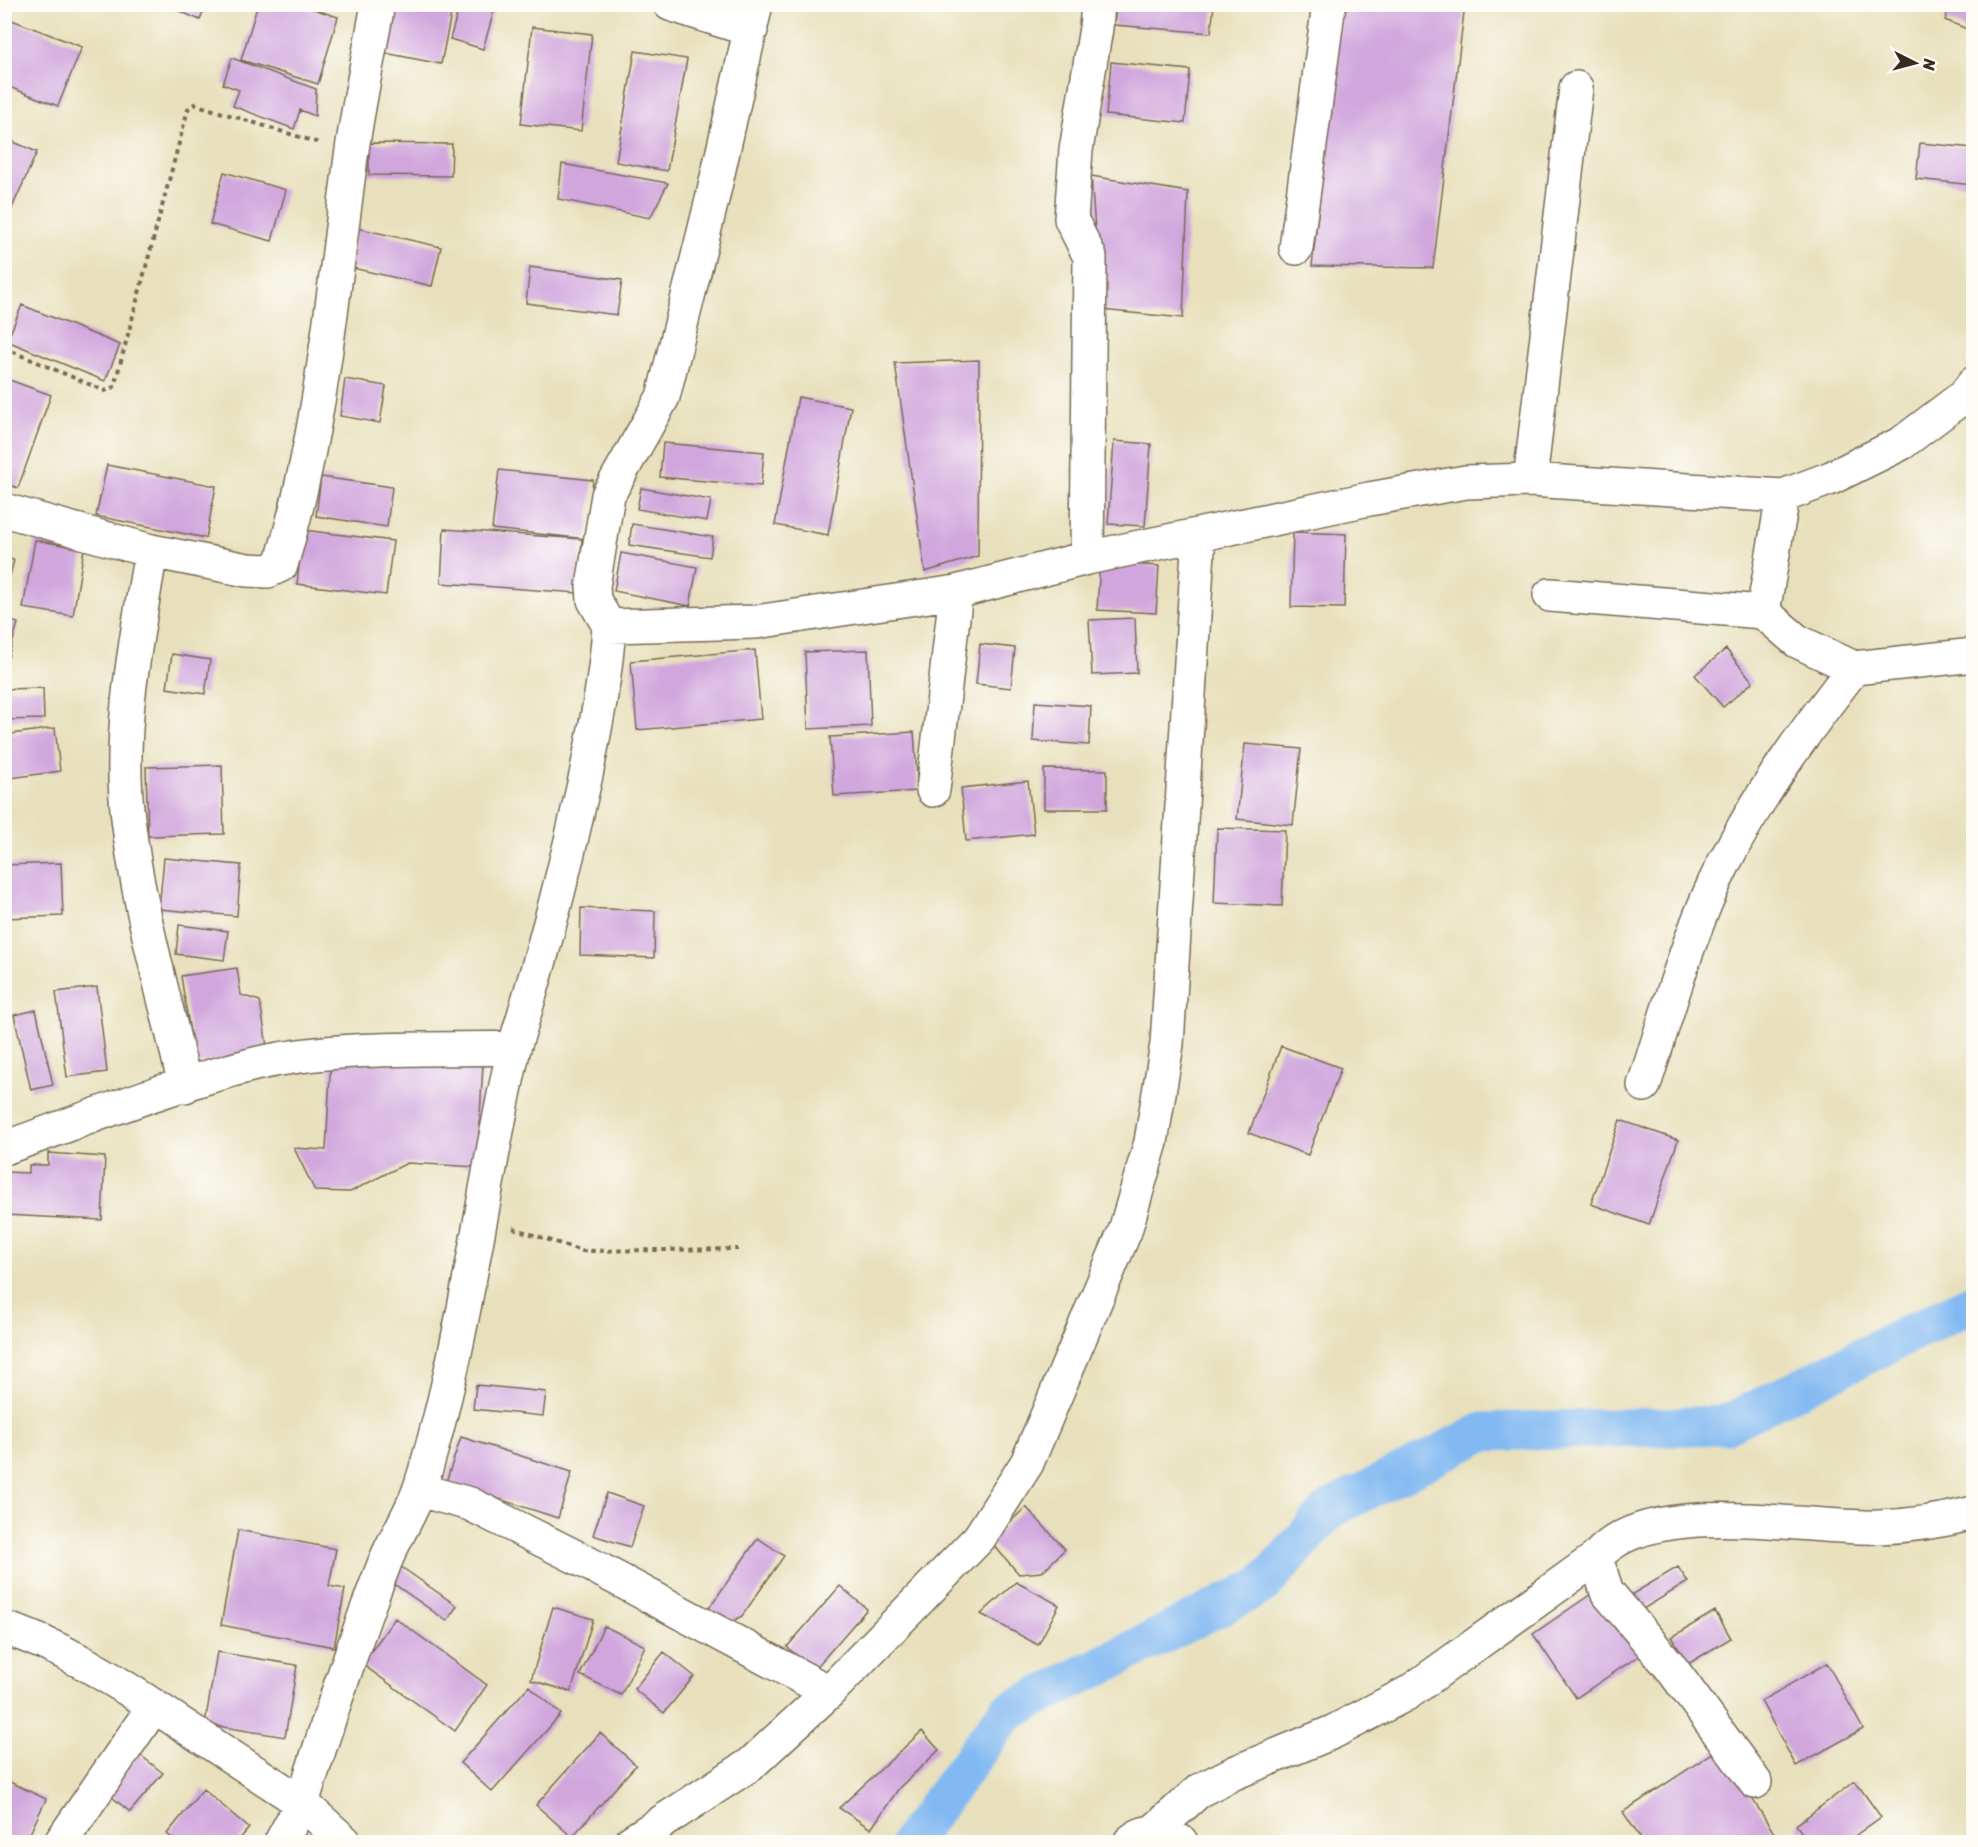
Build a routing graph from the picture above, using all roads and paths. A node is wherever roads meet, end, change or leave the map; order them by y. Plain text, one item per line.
1 (378, 4) edge
2 (670, 4) edge
3 (1098, 4) edge
4 (1329, 4) edge
5 (754, 17) edge
6 (1576, 88) dead end
7 (351, 153) junction
8 (1296, 248) dead end
9 (4, 348) edge
10 (1974, 383) edge
11 (1530, 480) junction
12 (1784, 496) junction
13 (4, 510) edge
14 (1199, 535) junction
15 (151, 551) junction
16 (1087, 558) junction
17 (956, 592) junction
18 (1550, 595) dead end
19 (1763, 612) junction
20 (609, 626) junction
21 (1974, 655) edge
22 (1854, 668) junction
23 (933, 790) dead end
24 (514, 1048) junction
25 (1644, 1085) dead end
26 (185, 1086) junction
27 (4, 1148) edge
28 (481, 1218) junction
29 (738, 1249) dead end
30 (419, 1490) junction
31 (1974, 1513) edge
32 (1596, 1558) junction
33 (4, 1628) edge
34 (829, 1692) junction
35 (154, 1706) junction
36 (1755, 1782) dead end
37 (303, 1803) junction
38 (1155, 1839) edge
39 (61, 1842) edge
40 (281, 1842) edge
41 (345, 1842) edge
42 (631, 1842) edge

1 - 7 street
2 - 5 street
3 - 16 street
4 - 8 street
5 - 20 street
6 - 11 street
7 - 9 path
7 - 15 street
10 - 12 street
11 - 12 street
11 - 14 street
12 - 19 street
13 - 15 street
14 - 16 street
14 - 34 street
15 - 26 street
16 - 17 street
17 - 20 street
17 - 23 street
18 - 19 street
19 - 22 street
20 - 24 street
21 - 22 street
22 - 25 street
24 - 26 street
24 - 28 street
26 - 27 street
28 - 29 path
28 - 30 street
30 - 34 street
30 - 37 street
31 - 32 street
32 - 36 street
32 - 38 street
33 - 35 street
34 - 42 street
35 - 37 street
35 - 39 street
37 - 40 street
37 - 41 street

